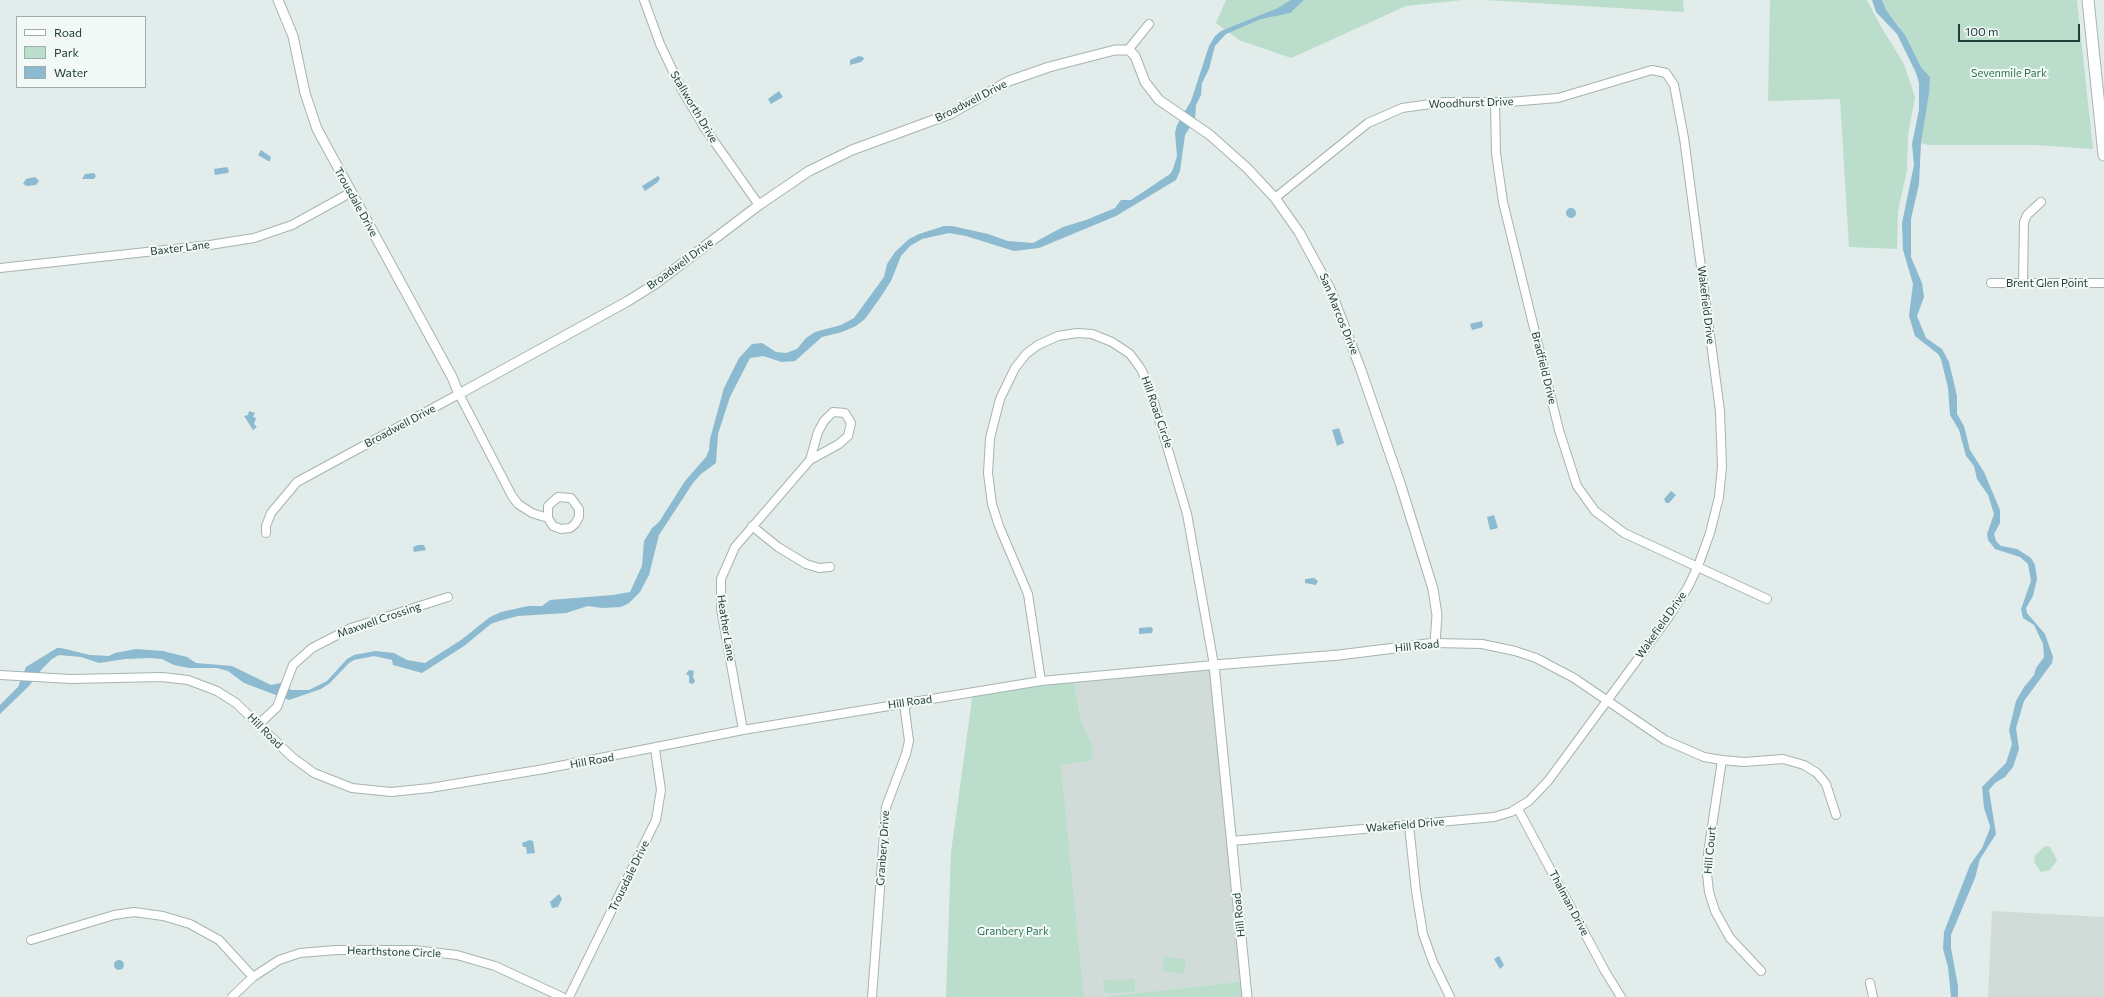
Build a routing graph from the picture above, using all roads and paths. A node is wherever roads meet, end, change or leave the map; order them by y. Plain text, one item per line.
1 (278, 0) edge
2 (644, 0) edge
3 (2088, 0) edge
4 (1149, 24) dead end
5 (1128, 50) junction
6 (1668, 75) joint
7 (2100, 76) edge
8 (2101, 97) edge
9 (1496, 102) junction
10 (2104, 155) edge
11 (350, 193) junction
12 (1275, 198) junction
13 (2041, 202) dead end
14 (759, 206) junction
15 (0, 268) edge
16 (1991, 283) dead end
17 (2023, 283) junction
18 (2104, 283) edge
19 (459, 394) junction
20 (810, 460) junction
21 (548, 518) junction
22 (752, 526) junction
23 (266, 533) dead end
24 (1698, 566) junction
25 (830, 567) dead end
26 (448, 597) dead end
27 (1767, 599) dead end
28 (1435, 643) junction
29 (1214, 665) junction
30 (0, 676) edge
31 (1041, 681) junction
32 (1607, 700) junction
33 (904, 703) junction
34 (260, 724) junction
35 (743, 730) junction
36 (655, 749) junction
37 (1722, 760) junction
38 (1518, 808) junction
39 (1836, 815) dead end
40 (1409, 825) junction
41 (1232, 841) junction
42 (31, 940) dead end
43 (1762, 971) dead end
44 (253, 977) junction
45 (1870, 983) dead end
46 (232, 997) edge
47 (562, 997) edge
48 (569, 997) edge
49 (872, 997) edge
50 (1247, 997) edge
51 (1450, 997) edge
52 (1621, 997) edge
53 (1873, 997) edge

1 - 11 street, Trousdale Drive
2 - 14 street, Stallworth Drive
3 - 7 main road
4 - 5 street
5 - 12 street, San Marcos Drive
5 - 14 street, Broadwell Drive
6 - 9 street, Woodhurst Drive
6 - 24 street, Wakefield Drive
7 - 8 main road
8 - 10 main road
9 - 12 street, Woodhurst Drive
9 - 24 street, Bradfield Drive
11 - 15 street, Baxter Lane
11 - 19 street, Trousdale Drive
12 - 28 street, San Marcos Drive
13 - 17 street
14 - 19 street, Broadwell Drive
16 - 17 street, Brent Glen Point
17 - 18 street, Brent Glen Point
19 - 21 street
19 - 23 street, Broadwell Drive
20 - 20 street, Heather Lane
20 - 22 street, Heather Lane
21 - 21 street
22 - 25 street
22 - 35 street, Heather Lane
24 - 27 street, Bradfield Drive
24 - 32 street, Wakefield Drive
26 - 34 street, Maxwell Crossing
28 - 29 street, Hill Road
28 - 32 street, Hill Road
29 - 31 street, Hill Road
29 - 31 street, Hill Road Circle
29 - 41 street, Hill Road
30 - 34 street, Hill Road
31 - 33 street, Hill Road
32 - 37 street
32 - 38 street, Wakefield Drive
33 - 35 street, Hill Road
33 - 49 street, Granbery Drive
34 - 36 street, Hill Road
35 - 36 street, Hill Road
36 - 48 street, Trousdale Drive
37 - 39 street
37 - 43 street, Hill Court
38 - 40 street, Wakefield Drive
38 - 52 street, Thalman Drive
40 - 41 street, Wakefield Drive
40 - 51 street
41 - 50 street, Hill Road
42 - 44 street
44 - 46 street, Hearthstone Circle
44 - 47 street, Hearthstone Circle
45 - 53 street

